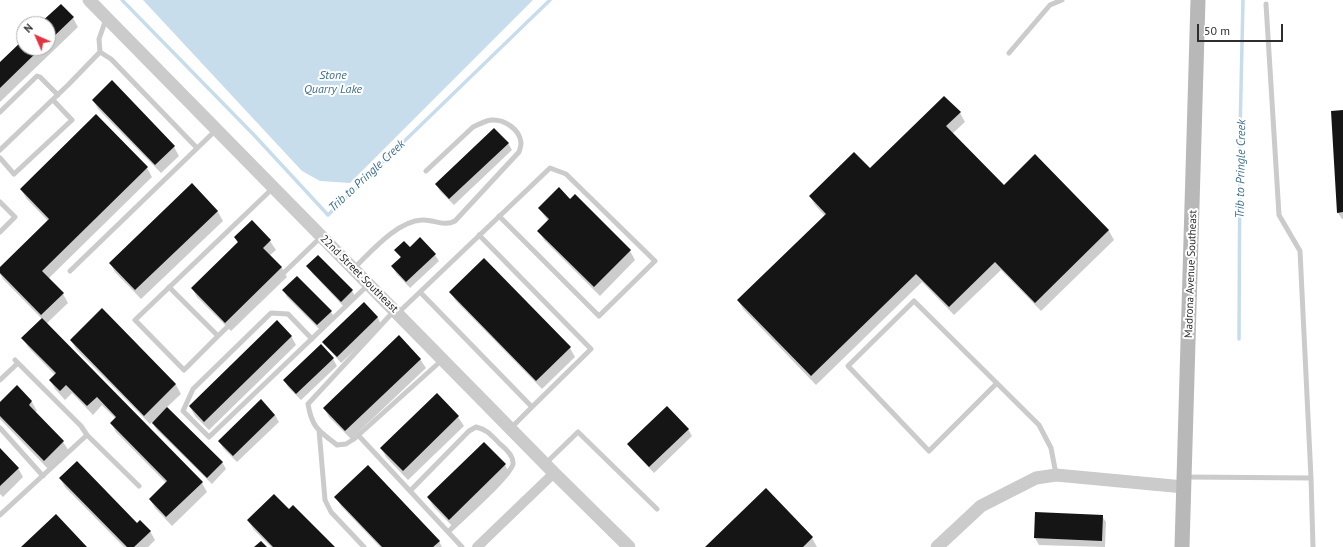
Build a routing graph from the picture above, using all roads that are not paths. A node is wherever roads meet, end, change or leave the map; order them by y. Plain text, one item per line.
1 (89, 0) edge
2 (1062, 0) edge
3 (1198, 0) edge
4 (1266, 4) dead end
5 (107, 18) junction
6 (100, 52) junction
7 (1009, 53) dead end
8 (58, 95) junction
9 (53, 100) junction
10 (0, 112) edge
11 (216, 130) junction
12 (197, 148) junction
13 (0, 150) edge
14 (0, 158) edge
15 (426, 171) dead end
16 (274, 188) junction
17 (0, 202) edge
18 (499, 216) junction
19 (0, 232) edge
20 (479, 235) junction
21 (321, 236) junction
22 (354, 269) junction
23 (70, 271) dead end
24 (369, 285) junction
25 (169, 287) junction
26 (420, 292) junction
27 (396, 312) junction
28 (218, 336) junction
29 (312, 340) junction
30 (443, 359) junction
31 (0, 380) edge
32 (997, 384) junction
33 (532, 407) junction
34 (0, 428) edge
35 (510, 428) junction
36 (319, 430) junction
37 (87, 435) junction
38 (358, 435) junction
39 (550, 468) junction
40 (1056, 475) junction
41 (43, 476) junction
42 (1311, 478) junction
43 (1184, 482) junction
44 (139, 486) dead end
45 (410, 491) junction
46 (657, 509) dead end
47 (0, 515) edge
48 (448, 532) junction
49 (364, 547) edge
50 (462, 547) edge
51 (478, 547) edge
52 (629, 547) edge
53 (937, 547) edge
54 (1182, 547) edge
55 (1313, 547) edge

1 - 5 street, 22nd Street Southeast
2 - 7 lane
3 - 43 main road, Madrona Avenue Southeast
4 - 42 lane
5 - 6 lane
5 - 11 street, 22nd Street Southeast
6 - 8 lane
6 - 12 lane
8 - 9 lane
8 - 10 lane
9 - 13 lane
9 - 14 lane
11 - 12 lane
11 - 16 street, 22nd Street Southeast
12 - 23 lane
15 - 22 lane
16 - 21 street, 22nd Street Southeast
16 - 25 lane
17 - 19 lane
18 - 18 lane
18 - 20 lane
20 - 26 lane
20 - 33 lane
21 - 22 street, 22nd Street Southeast
21 - 28 lane
22 - 24 street, 22nd Street Southeast
24 - 27 street, 22nd Street Southeast
24 - 29 lane
25 - 28 lane
25 - 28 lane
26 - 27 lane
26 - 33 lane
27 - 30 street, 22nd Street Southeast
27 - 36 lane
29 - 29 lane
30 - 35 street, 22nd Street Southeast
30 - 38 lane
31 - 37 lane
32 - 32 lane
32 - 40 lane
33 - 35 lane
34 - 41 lane
35 - 39 street, 22nd Street Southeast
36 - 38 lane
36 - 49 lane
37 - 41 lane
37 - 44 lane
38 - 45 lane
39 - 46 lane
39 - 51 street
39 - 52 street, 22nd Street Southeast
40 - 43 street
40 - 53 street
41 - 47 lane
42 - 43 lane
42 - 55 lane
43 - 54 main road, Madrona Avenue Southeast
45 - 48 lane
45 - 48 lane
48 - 50 lane

